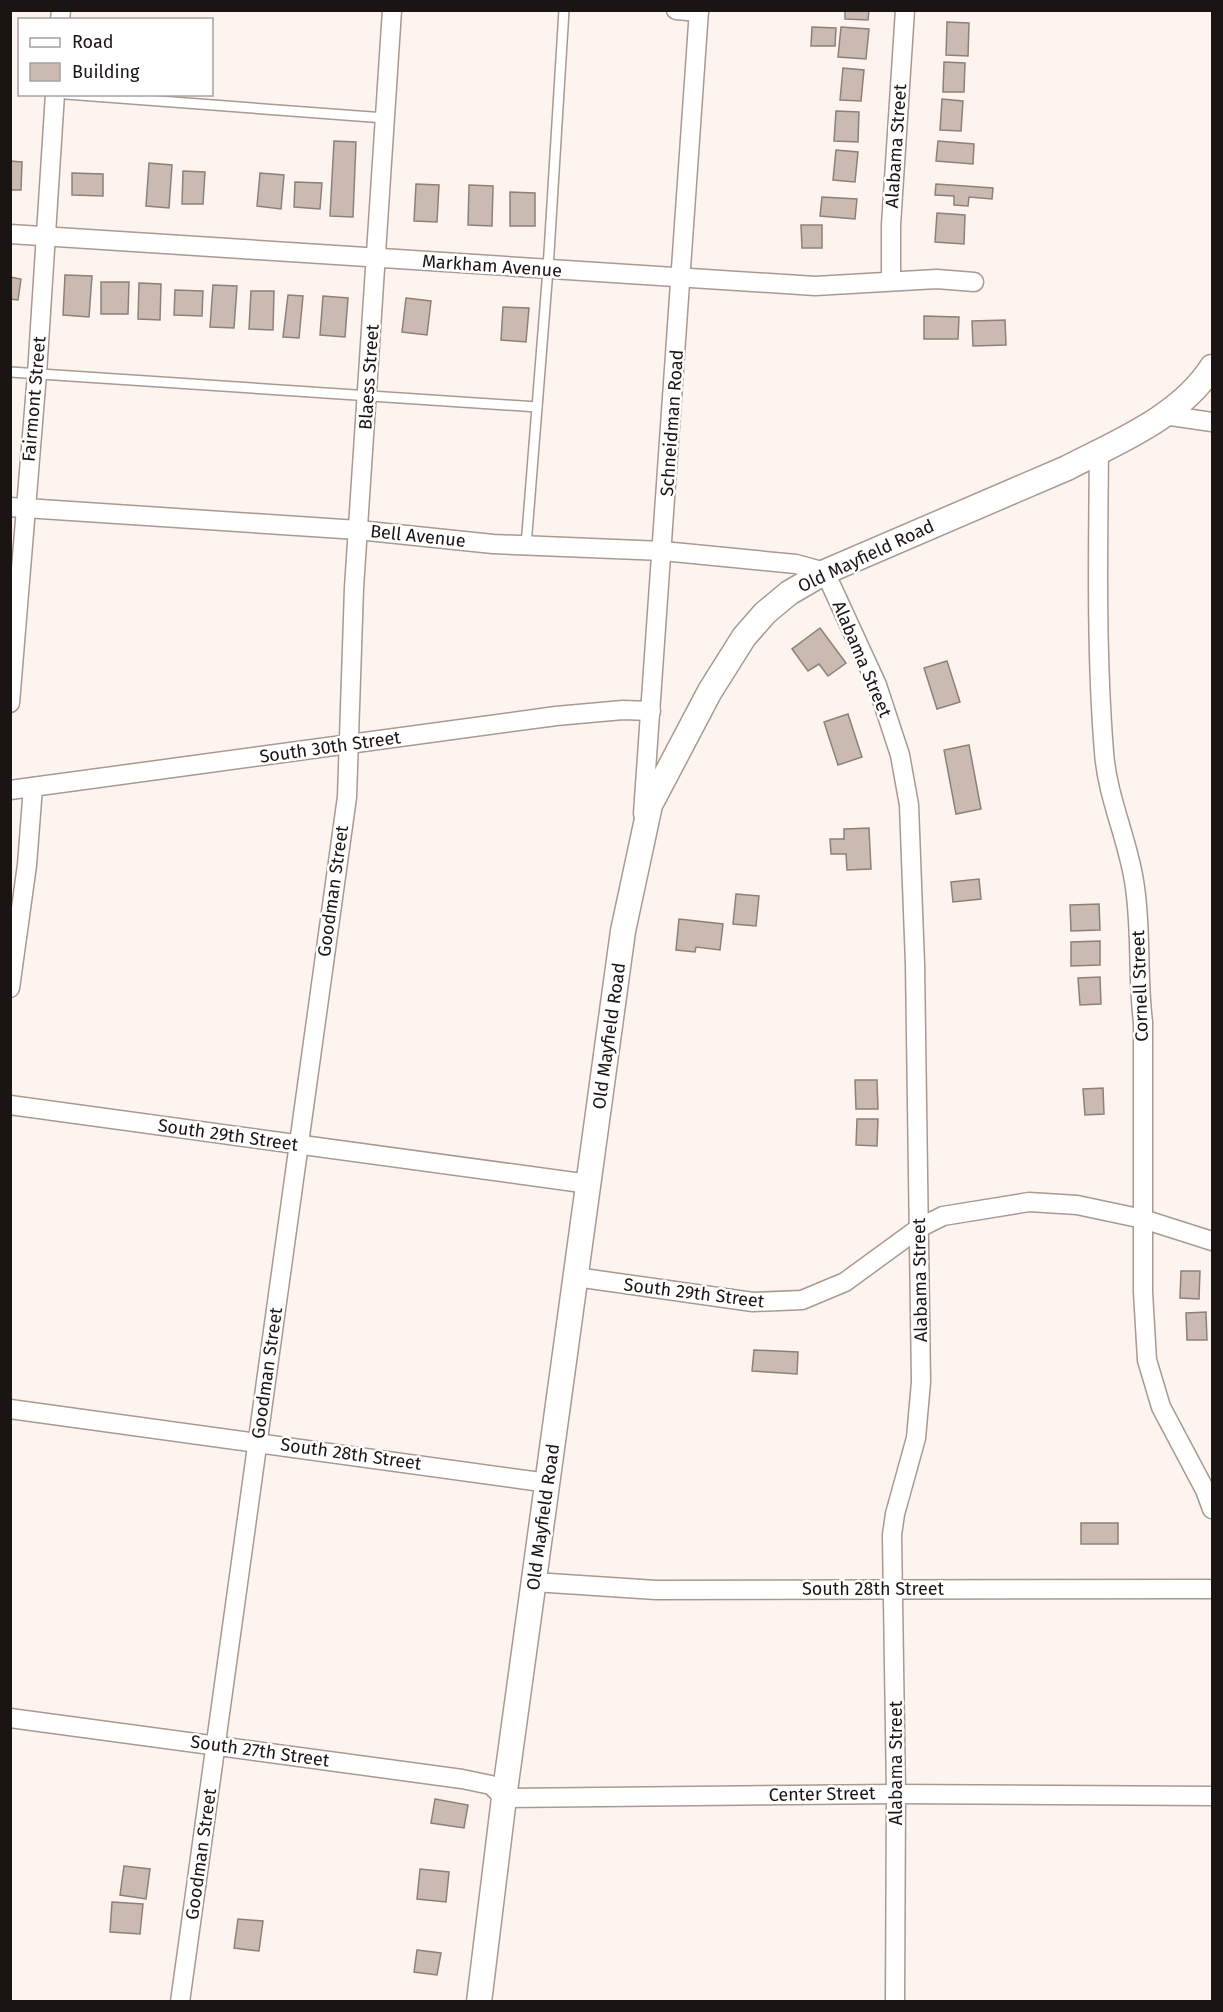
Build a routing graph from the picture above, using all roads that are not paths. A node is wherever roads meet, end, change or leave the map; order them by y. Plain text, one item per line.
1 (392, 10) edge
2 (564, 10) edge
3 (676, 10) edge
4 (905, 10) edge
5 (699, 11) edge
6 (55, 96) edge
7 (93, 96) edge
8 (385, 118) junction
9 (10, 234) edge
10 (44, 236) junction
11 (377, 258) junction
12 (548, 269) junction
13 (682, 279) junction
14 (891, 281) junction
15 (974, 282) dead end
16 (1212, 367) edge
17 (10, 372) edge
18 (37, 374) junction
19 (368, 396) junction
20 (537, 407) junction
21 (1164, 415) junction
22 (1212, 422) edge
23 (1100, 451) junction
24 (17, 508) edge
25 (358, 531) junction
26 (526, 546) junction
27 (663, 551) junction
28 (825, 572) junction
29 (10, 703) edge
30 (651, 711) junction
31 (350, 744) junction
32 (33, 787) junction
33 (10, 790) edge
34 (642, 836) junction
35 (10, 988) edge
36 (10, 1105) edge
37 (298, 1144) junction
38 (589, 1184) junction
39 (1143, 1219) junction
40 (919, 1228) junction
41 (1212, 1241) edge
42 (576, 1277) junction
43 (10, 1409) edge
44 (258, 1441) junction
45 (548, 1483) junction
46 (1212, 1509) edge
47 (534, 1582) junction
48 (891, 1588) junction
49 (1212, 1589) edge
50 (10, 1718) edge
51 (217, 1745) junction
52 (896, 1794) junction
53 (1212, 1796) edge
54 (504, 1798) junction
55 (180, 2001) edge
56 (479, 2001) edge
57 (895, 2001) edge

1 - 8 street, Blaess Street
2 - 12 lane
3 - 5 street
4 - 14 street, Alabama Street
5 - 13 street, Schneidman Road
6 - 10 street, Fairmont Street
7 - 8 lane
8 - 11 street, Blaess Street
9 - 10 street, Markham Avenue
10 - 11 street, Markham Avenue
10 - 18 street, Fairmont Street
11 - 12 street, Markham Avenue
11 - 19 street, Blaess Street
12 - 13 street, Markham Avenue
12 - 20 lane
13 - 14 street, Markham Avenue
13 - 27 street, Schneidman Road
14 - 15 street, Markham Avenue
16 - 21 main road, Old Mayfield Road
17 - 18 lane
18 - 19 lane
18 - 24 street, Fairmont Street
19 - 20 lane
19 - 25 street, Blaess Street
20 - 26 lane
21 - 22 street
21 - 23 main road, Old Mayfield Road
23 - 28 main road, Old Mayfield Road
23 - 39 street, Cornell Street
24 - 25 street, Bell Avenue
24 - 29 street, Fairmont Street
25 - 26 street, Bell Avenue
25 - 31 street, Blaess Street
26 - 27 street, Bell Avenue
27 - 28 street, Bell Avenue
27 - 30 street, Schneidman Road
28 - 34 main road, Old Mayfield Road
28 - 40 street, Alabama Street
30 - 31 street, South 30th Street
30 - 34 street, Schneidman Road
31 - 32 street, South 30th Street
31 - 37 street, Goodman Street
32 - 33 street, South 30th Street
32 - 35 street
34 - 38 main road, Old Mayfield Road
36 - 37 street, South 29th Street
37 - 38 street, South 29th Street
37 - 44 street, Goodman Street
38 - 42 main road, Old Mayfield Road
39 - 40 street, South 29th Street
39 - 41 street, South 29th Street
39 - 46 street, Cornell Street
40 - 42 street, South 29th Street
40 - 48 street, Alabama Street
42 - 45 main road, Old Mayfield Road
43 - 44 street, South 28th Street
44 - 45 street, South 28th Street
44 - 51 street, Goodman Street
45 - 47 main road, Old Mayfield Road
47 - 48 street, South 28th Street
47 - 54 main road, Old Mayfield Road
48 - 49 street, South 28th Street
48 - 52 street, Alabama Street
50 - 51 street, South 27th Street
51 - 54 street, South 27th Street
51 - 55 street, Goodman Street
52 - 53 street, Center Street
52 - 54 street, Center Street
52 - 57 street, Alabama Street
54 - 56 main road, Old Mayfield Road

